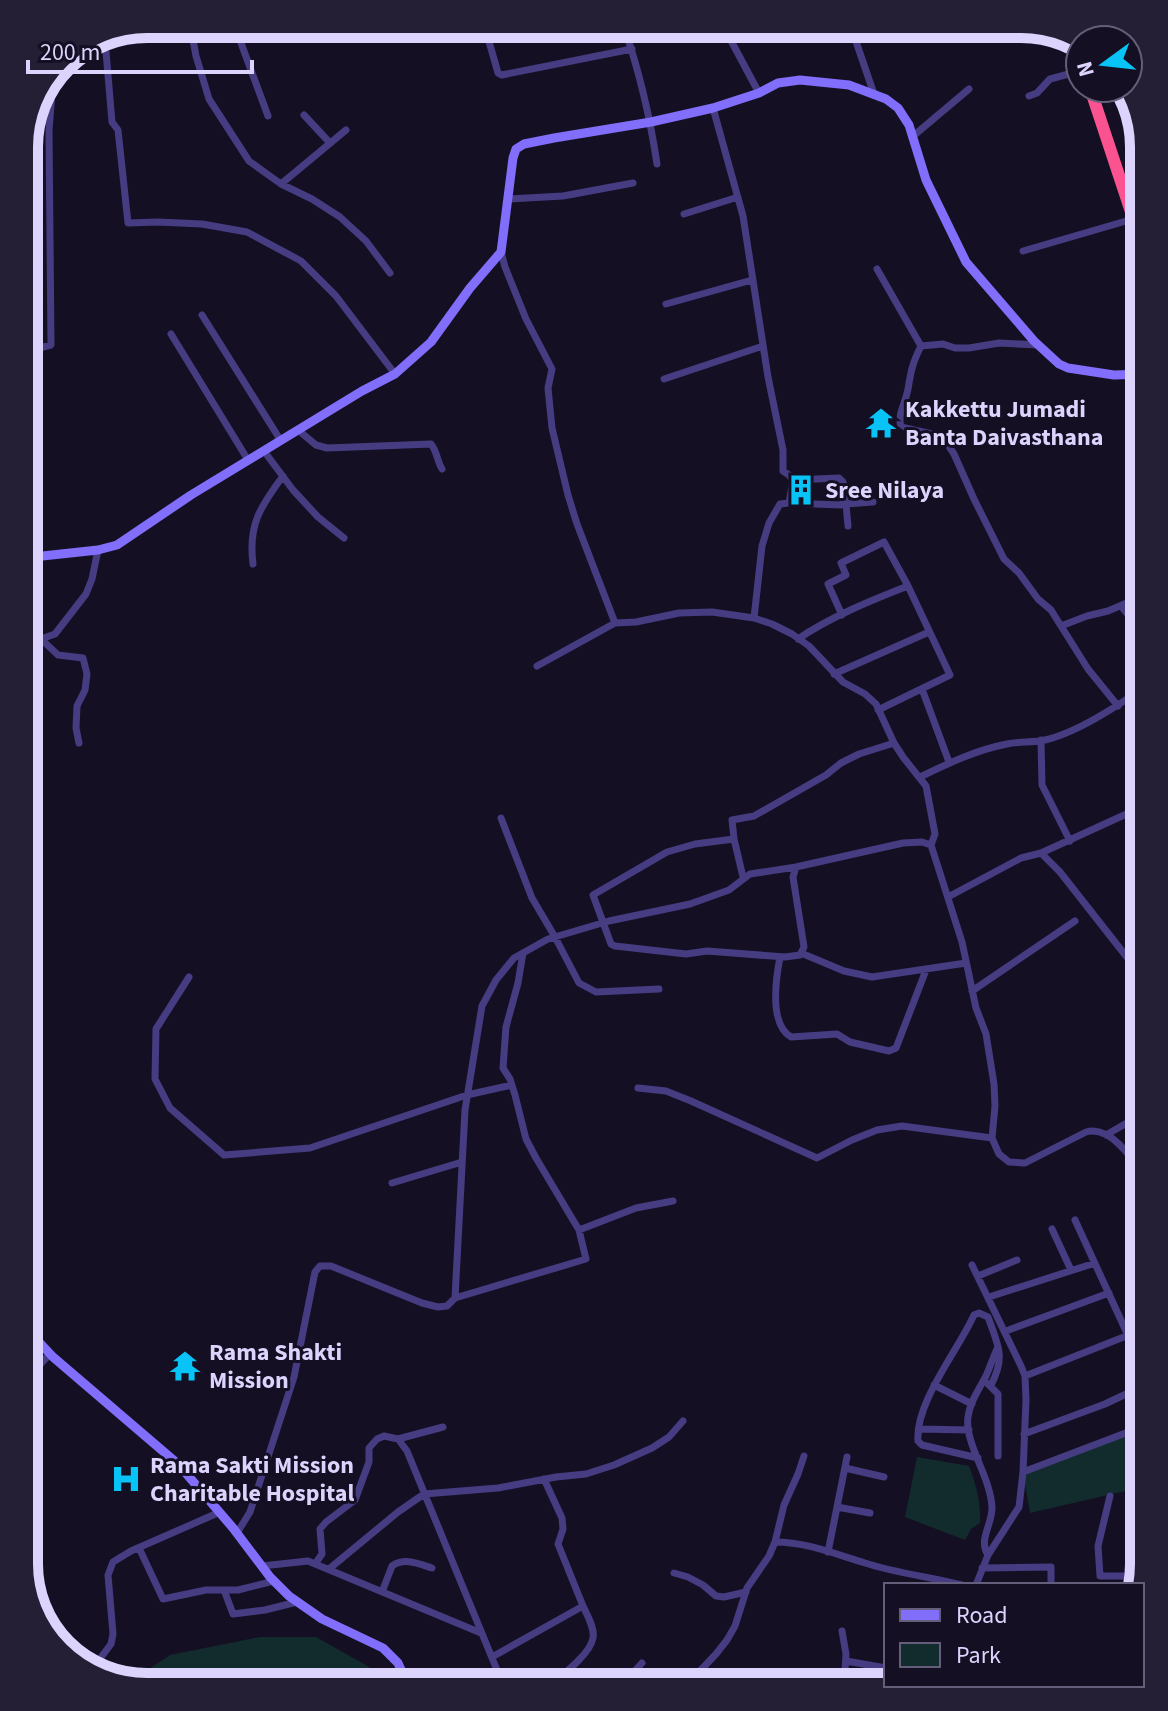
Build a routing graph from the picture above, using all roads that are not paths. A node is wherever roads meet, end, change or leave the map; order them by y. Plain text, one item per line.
1 (193, 38) edge
2 (239, 38) edge
3 (488, 38) edge
4 (628, 38) edge
5 (731, 38) edge
6 (855, 38) edge
7 (106, 47) edge
8 (632, 49) junction
9 (1064, 75) edge
10 (969, 89) dead end
11 (759, 93) junction
12 (874, 94) junction
13 (52, 95) edge
14 (1029, 96) dead end
15 (1095, 104) edge
16 (713, 108) junction
17 (304, 115) dead end
18 (268, 116) dead end
19 (651, 122) junction
20 (346, 130) dead end
21 (912, 137) junction
22 (330, 143) junction
23 (657, 164) dead end
24 (633, 183) dead end
25 (281, 184) junction
26 (738, 197) junction
27 (509, 199) junction
28 (1130, 210) edge
29 (684, 214) dead end
30 (1130, 220) edge
31 (1023, 251) dead end
32 (501, 252) junction
33 (877, 269) dead end
34 (390, 273) dead end
35 (752, 280) junction
36 (666, 304) dead end
37 (202, 315) dead end
38 (171, 334) dead end
39 (1038, 345) junction
40 (763, 346) junction
41 (921, 346) junction
42 (38, 348) edge
43 (395, 374) junction
44 (1130, 374) edge
45 (664, 379) dead end
46 (298, 430) junction
47 (281, 441) junction
48 (264, 451) junction
49 (248, 460) junction
50 (442, 469) dead end
51 (283, 476) junction
52 (793, 480) junction
53 (873, 502) dead end
54 (789, 503) junction
55 (844, 504) junction
56 (848, 526) dead end
57 (344, 538) dead end
58 (98, 550) junction
59 (38, 556) edge
60 (253, 564) dead end
61 (908, 586) junction
62 (1130, 601) edge
63 (1121, 606) junction
64 (842, 615) junction
65 (1130, 617) edge
66 (754, 618) junction
67 (615, 623) junction
68 (1061, 626) junction
69 (929, 632) junction
70 (798, 639) junction
71 (537, 666) dead end
72 (834, 674) junction
73 (922, 689) junction
74 (1130, 697) edge
75 (1118, 706) junction
76 (878, 710) junction
77 (1041, 740) junction
78 (79, 743) dead end
79 (894, 743) junction
80 (949, 762) junction
81 (920, 777) junction
82 (1130, 813) edge
83 (501, 818) dead end
84 (734, 839) junction
85 (1070, 841) junction
86 (931, 845) junction
87 (1041, 853) junction
88 (796, 867) junction
89 (743, 877) junction
90 (948, 897) junction
91 (1075, 921) dead end
92 (602, 923) junction
93 (555, 937) junction
94 (523, 953) junction
95 (801, 953) junction
96 (780, 957) junction
97 (1130, 961) edge
98 (966, 963) junction
99 (926, 970) junction
100 (189, 977) dead end
101 (659, 989) dead end
102 (972, 991) junction
103 (512, 1085) junction
104 (638, 1088) dead end
105 (467, 1095) junction
106 (1130, 1121) edge
107 (1106, 1135) junction
108 (992, 1138) junction
109 (1130, 1156) edge
110 (462, 1162) junction
111 (392, 1183) dead end
112 (673, 1201) dead end
113 (1075, 1220) dead end
114 (1052, 1229) dead end
115 (579, 1230) junction
116 (1017, 1260) dead end
117 (1095, 1263) junction
118 (972, 1265) dead end
119 (1071, 1270) junction
120 (978, 1276) junction
121 (1109, 1293) junction
122 (989, 1297) junction
123 (455, 1298) junction
124 (1006, 1331) junction
125 (1129, 1336) junction
126 (1130, 1340) edge
127 (38, 1341) edge
128 (50, 1354) junction
129 (38, 1366) edge
130 (1025, 1376) junction
131 (987, 1383) junction
132 (934, 1385) junction
133 (1130, 1393) edge
134 (972, 1404) junction
135 (683, 1421) dead end
136 (443, 1427) dead end
137 (919, 1429) junction
138 (969, 1430) junction
139 (1130, 1431) edge
140 (1024, 1434) junction
141 (398, 1439) junction
142 (804, 1456) dead end
143 (998, 1456) dead end
144 (847, 1457) dead end
145 (978, 1458) junction
146 (845, 1468) junction
147 (1023, 1472) junction
148 (884, 1477) dead end
149 (544, 1479) junction
150 (424, 1494) junction
151 (1110, 1496) dead end
152 (837, 1507) junction
153 (220, 1512) junction
154 (870, 1513) dead end
155 (988, 1530) junction
156 (237, 1533) junction
157 (775, 1542) junction
158 (995, 1544) junction
159 (139, 1548) junction
160 (828, 1552) junction
161 (988, 1555) junction
162 (315, 1564) junction
163 (262, 1566) junction
164 (432, 1568) dead end
165 (982, 1568) junction
166 (329, 1569) junction
167 (674, 1573) dead end
168 (1129, 1576) edge
169 (274, 1581) junction
170 (953, 1583) edge
171 (977, 1583) edge
172 (1051, 1583) edge
173 (224, 1590) junction
174 (382, 1592) junction
175 (746, 1592) junction
176 (297, 1602) junction
177 (583, 1606) junction
178 (842, 1631) dead end
179 (482, 1633) junction
180 (492, 1657) junction
181 (98, 1661) edge
182 (846, 1661) junction
183 (642, 1663) dead end
184 (884, 1668) edge
185 (403, 1673) edge
186 (498, 1673) edge
187 (565, 1673) edge
188 (633, 1673) edge
189 (693, 1673) edge
190 (845, 1673) edge

1 - 25 street
2 - 18 street
3 - 8 street
4 - 8 street
5 - 11 street
6 - 12 street
7 - 43 street
8 - 19 street
9 - 14 street
10 - 21 street
11 - 12 street
11 - 16 street
12 - 21 street
13 - 42 street
15 - 28 highway
16 - 19 street
16 - 26 street
17 - 22 street
19 - 23 street
19 - 27 street
20 - 22 street
21 - 39 street
22 - 25 street
24 - 27 street
25 - 34 street
26 - 29 street
26 - 35 street
27 - 32 street
30 - 31 street
32 - 43 street
32 - 67 street
33 - 41 street
35 - 36 street
35 - 40 street
37 - 47 street
38 - 49 street
39 - 41 street
39 - 44 street
40 - 45 street
40 - 52 street
41 - 68 street
43 - 46 street
46 - 47 street
46 - 50 street
47 - 48 street
48 - 49 street
48 - 51 street
49 - 58 street
51 - 57 street
51 - 60 street
52 - 54 street
52 - 55 street
53 - 55 street
54 - 55 street
54 - 66 street
55 - 56 street
58 - 59 street
58 - 78 street
61 - 64 street
61 - 64 street
61 - 69 street
62 - 63 street
63 - 65 street
63 - 68 street
64 - 70 street
66 - 67 street
66 - 70 street
67 - 71 street
68 - 75 street
69 - 72 street
69 - 73 street
70 - 72 street
72 - 76 street
73 - 76 street
73 - 80 street
74 - 75 street
75 - 77 street
76 - 79 street
77 - 80 street
77 - 85 street
79 - 81 street
79 - 84 street
80 - 81 street
81 - 86 street
82 - 85 street
83 - 93 street
84 - 89 street
84 - 92 street
85 - 87 street
86 - 88 street
86 - 90 street
87 - 90 street
87 - 97 street
88 - 89 street
88 - 95 street
89 - 92 street
90 - 98 street
91 - 102 street
92 - 93 street
92 - 96 street
93 - 94 street
93 - 101 street
94 - 103 street
94 - 105 street
95 - 96 street
95 - 99 street
96 - 99 street
98 - 99 street
98 - 102 street
100 - 105 street
102 - 108 street
103 - 105 street
103 - 115 street
104 - 108 street
105 - 110 street
106 - 107 street
107 - 108 street
107 - 109 street
110 - 111 street
110 - 123 street
112 - 115 street
113 - 117 street
114 - 119 street
115 - 123 street
116 - 120 street
117 - 119 street
117 - 121 street
118 - 120 street
119 - 122 street
120 - 122 street
121 - 124 street
121 - 125 street
122 - 124 street
123 - 156 street
124 - 130 street
125 - 126 street
125 - 130 street
127 - 128 street
128 - 129 street
128 - 153 street
130 - 140 street
131 - 132 street
131 - 134 street
131 - 143 street
132 - 134 street
132 - 137 street
133 - 140 street
134 - 138 street
135 - 149 street
136 - 141 street
137 - 138 street
137 - 145 street
138 - 145 street
139 - 147 street
140 - 147 street
141 - 150 street
141 - 162 street
142 - 157 street
144 - 146 street
145 - 155 street
146 - 148 street
146 - 152 street
147 - 158 street
149 - 150 street
149 - 177 street
150 - 166 street
150 - 179 street
151 - 168 street
152 - 154 street
152 - 160 street
153 - 156 street
153 - 159 street
155 - 158 street
155 - 161 street
156 - 163 street
157 - 160 street
157 - 175 street
158 - 161 street
159 - 173 street
159 - 181 street
160 - 170 street
161 - 165 street
162 - 163 street
162 - 166 street
163 - 169 street
164 - 174 street
165 - 171 street
165 - 172 street
166 - 174 street
167 - 175 street
169 - 173 street
169 - 176 street
173 - 176 street
174 - 179 street
175 - 189 street
176 - 185 street
177 - 180 street
177 - 187 street
178 - 182 street
179 - 180 street
180 - 186 street
182 - 184 street
182 - 190 street
183 - 188 street

